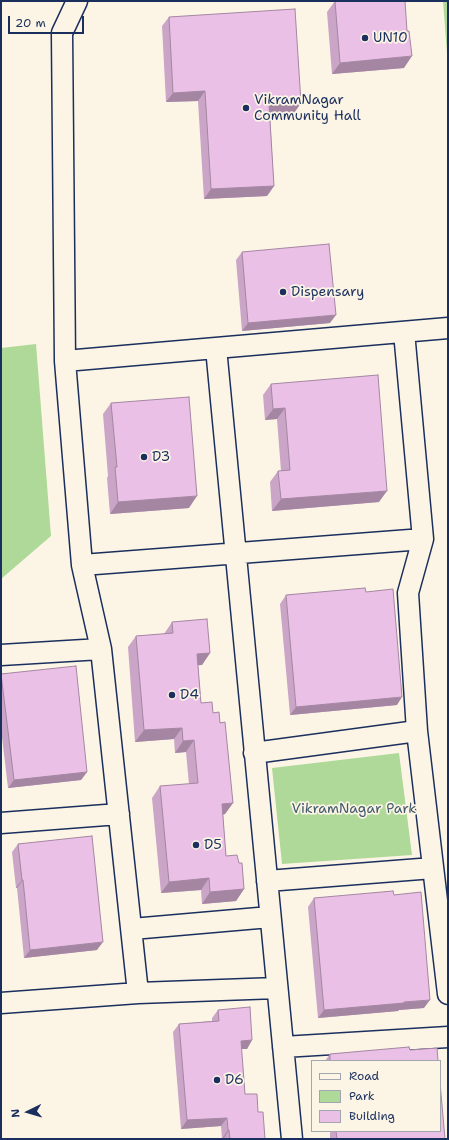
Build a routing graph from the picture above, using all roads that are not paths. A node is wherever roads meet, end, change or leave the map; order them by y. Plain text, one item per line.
1 (76, 1) edge
2 (448, 328) edge
3 (404, 332) junction
4 (216, 348) junction
5 (65, 361) junction
6 (423, 539) junction
7 (235, 553) junction
8 (82, 565) junction
9 (101, 648) junction
10 (1, 655) edge
11 (417, 732) junction
12 (254, 753) junction
13 (119, 814) junction
14 (1, 823) edge
15 (433, 868) junction
16 (267, 881) junction
17 (270, 917) junction
18 (132, 929) junction
19 (277, 988) junction
20 (138, 993) junction
21 (448, 994) edge
22 (1, 1003) edge
23 (448, 1037) edge
24 (283, 1047) junction
25 (292, 1139) edge

1 - 5 street
2 - 3 street
3 - 4 street
3 - 6 street
4 - 5 street
4 - 7 street
5 - 8 street
6 - 7 street
6 - 11 street
7 - 8 street
7 - 12 street
8 - 9 street
9 - 10 street
9 - 13 street
11 - 12 street
11 - 15 street
12 - 16 street
13 - 14 street
13 - 18 street
15 - 16 street
15 - 21 street
16 - 17 street
17 - 18 street
17 - 19 street
18 - 20 street
19 - 20 street
19 - 24 street
20 - 22 street
23 - 24 street
24 - 25 street

